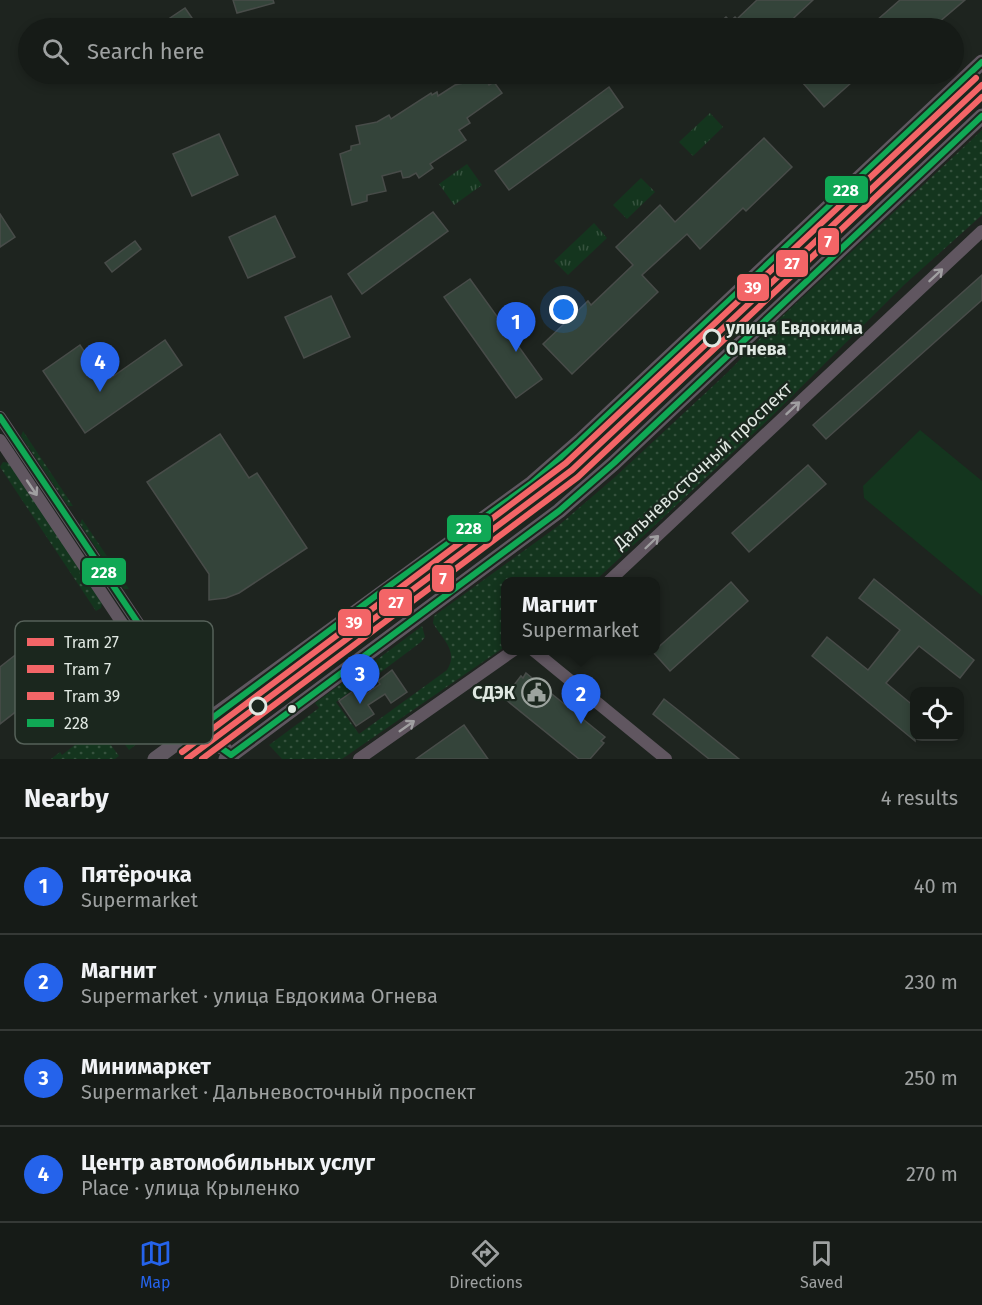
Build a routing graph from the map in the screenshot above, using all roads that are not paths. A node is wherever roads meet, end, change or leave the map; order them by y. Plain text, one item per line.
1 (982, 62) edge
2 (964, 79) edge
3 (959, 84) edge
4 (982, 116) edge
5 (982, 231) edge
6 (0, 417) edge
7 (0, 440) edge
8 (613, 577) edge
9 (121, 621) edge
10 (137, 621) edge
11 (508, 655) edge
12 (538, 655) edge
13 (213, 717) edge
14 (213, 739) edge
15 (176, 744) edge
16 (231, 758) edge
17 (155, 759) edge
18 (359, 759) edge
19 (666, 759) edge

1 - 2 main road
3 - 13 main road
4 - 16 main road
8 -> 5 street, Дальневосточный проспект
6 - 10 street
7 -> 9 street
18 -> 11 street
12 - 19 street
14 - 16 street
15 - 17 main road

